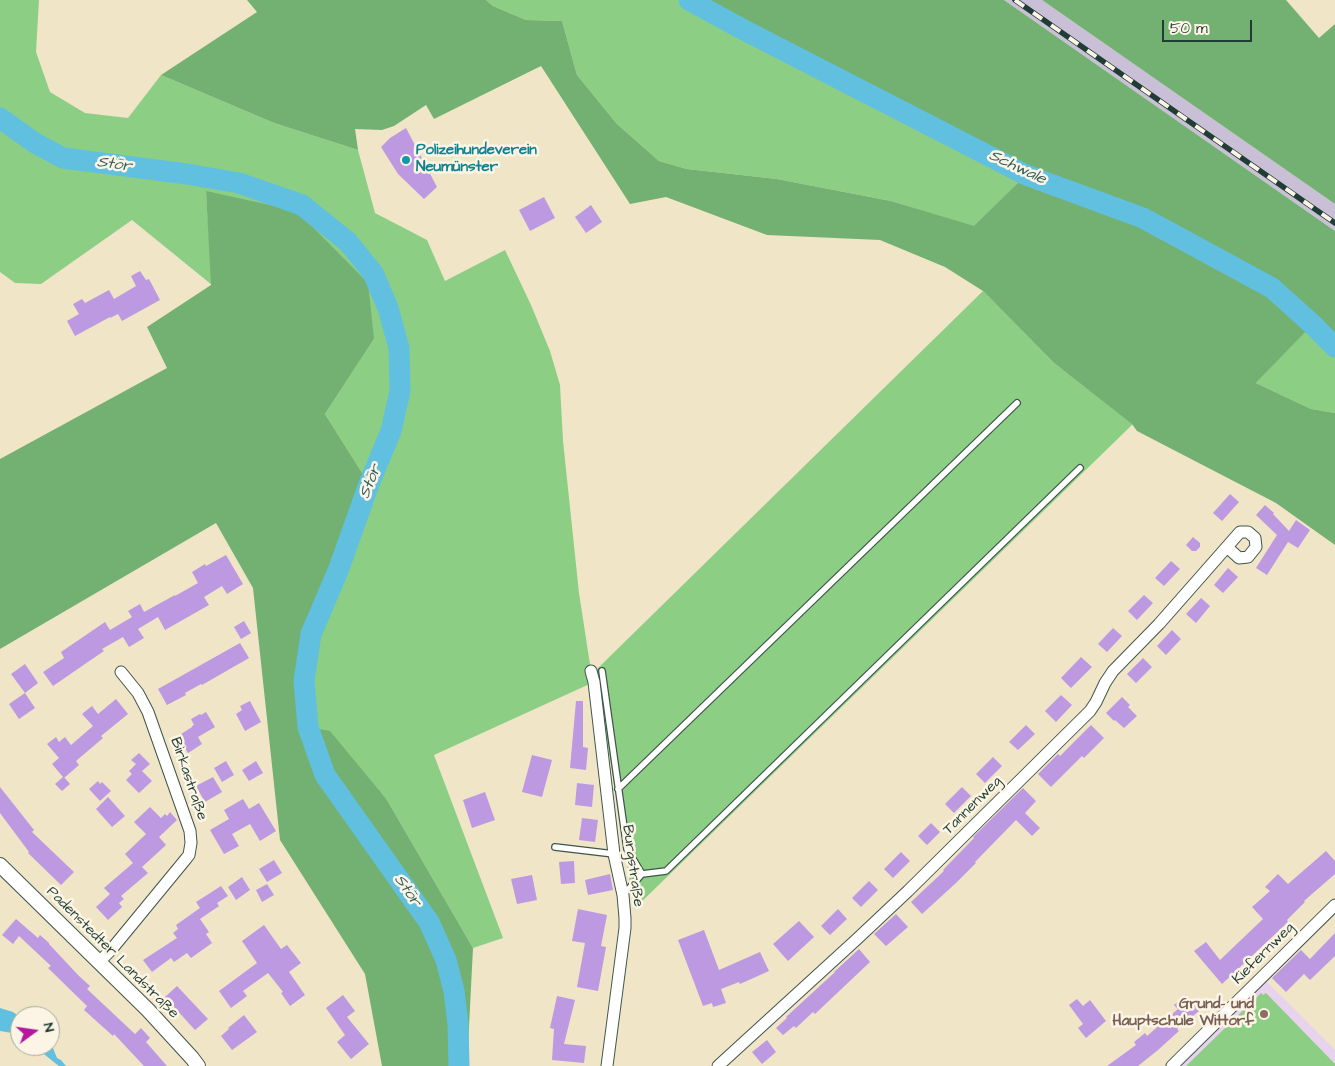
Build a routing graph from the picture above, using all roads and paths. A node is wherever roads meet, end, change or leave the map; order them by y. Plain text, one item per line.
1 (1017, 403) dead end
2 (1080, 468) dead end
3 (1227, 548) dead end
4 (596, 671) joint
5 (122, 672) dead end
6 (618, 789) junction
7 (555, 847) dead end
8 (614, 854) junction
9 (0, 864) edge
10 (642, 874) junction
11 (623, 895) junction
12 (1335, 905) edge
13 (99, 962) junction
14 (198, 1066) edge
15 (607, 1066) edge
16 (718, 1066) edge
17 (1172, 1066) edge

1 - 6 lane
2 - 10 lane
3 - 16 street, Tannenweg
4 - 6 lane
4 - 8 street, Burgstraße
5 - 13 street, Birkastraße
6 - 10 lane
7 - 8 lane
8 - 11 street, Burgstraße
9 - 13 street, Padenstedter Landstraße
10 - 11 lane
11 - 15 street, Burgstraße
12 - 17 street, Kiefernweg
13 - 14 street, Padenstedter Landstraße

